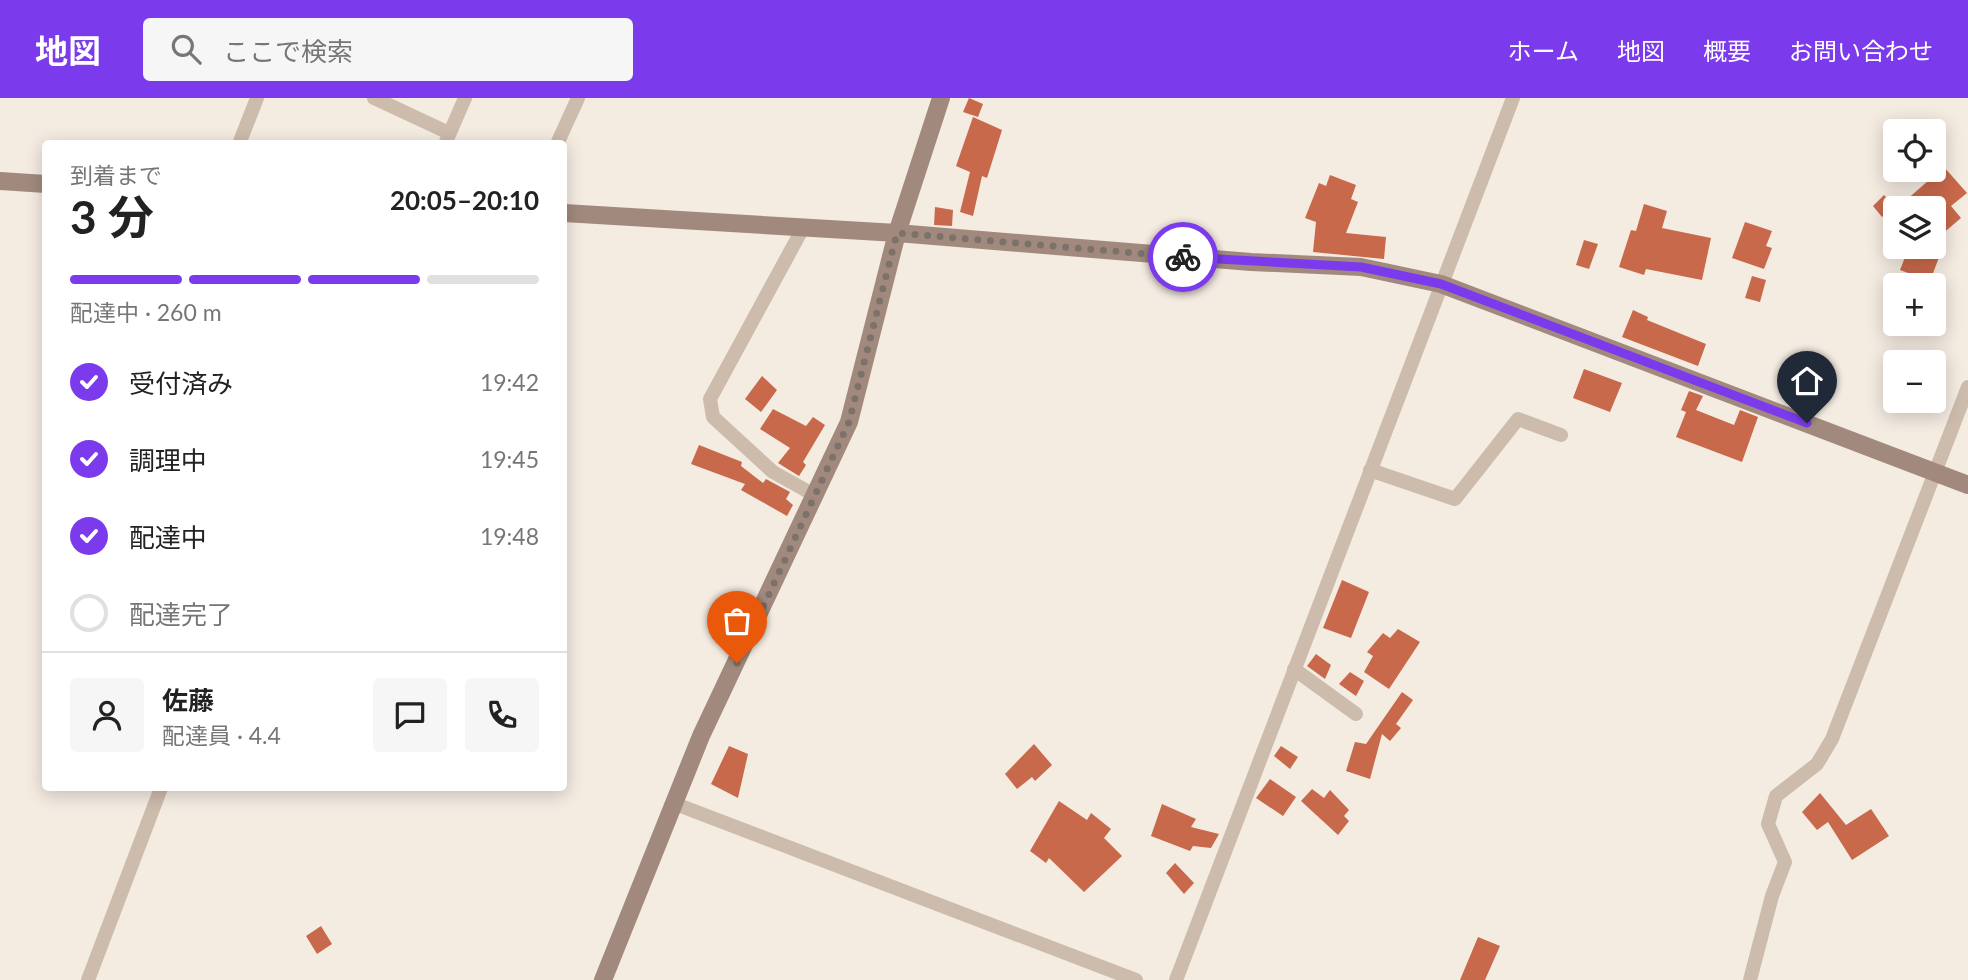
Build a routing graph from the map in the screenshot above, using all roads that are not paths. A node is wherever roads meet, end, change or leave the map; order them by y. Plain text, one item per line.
1 (257, 98) edge
2 (374, 98) edge
3 (465, 98) edge
4 (578, 98) edge
5 (940, 98) edge
6 (1513, 98) edge
7 (447, 138) edge
8 (241, 140) edge
9 (559, 140) edge
10 (0, 181) edge
11 (42, 184) edge
12 (567, 213) edge
13 (803, 228) junction
14 (897, 233) junction
15 (1441, 284) junction
16 (1968, 387) edge
17 (1561, 435) dead end
18 (1370, 470) junction
19 (1935, 472) junction
20 (1968, 485) edge
21 (816, 496) junction
22 (1294, 670) junction
23 (1356, 713) dead end
24 (160, 791) edge
25 (673, 803) junction
26 (88, 980) edge
27 (603, 980) edge
28 (1136, 980) edge
29 (1176, 980) edge
30 (1750, 980) edge

1 - 8 street
2 - 7 street
3 - 7 street
4 - 9 street
5 - 14 street
6 - 15 street
10 - 11 street
12 - 13 street
13 - 14 street
13 - 21 street
14 - 15 street
14 - 21 street
15 - 18 street
15 - 19 street
16 - 19 street
17 - 18 street
18 - 22 street
19 - 20 street
19 - 30 street
21 - 25 street
22 - 23 street
22 - 29 street
24 - 26 street
25 - 27 street
25 - 28 street

